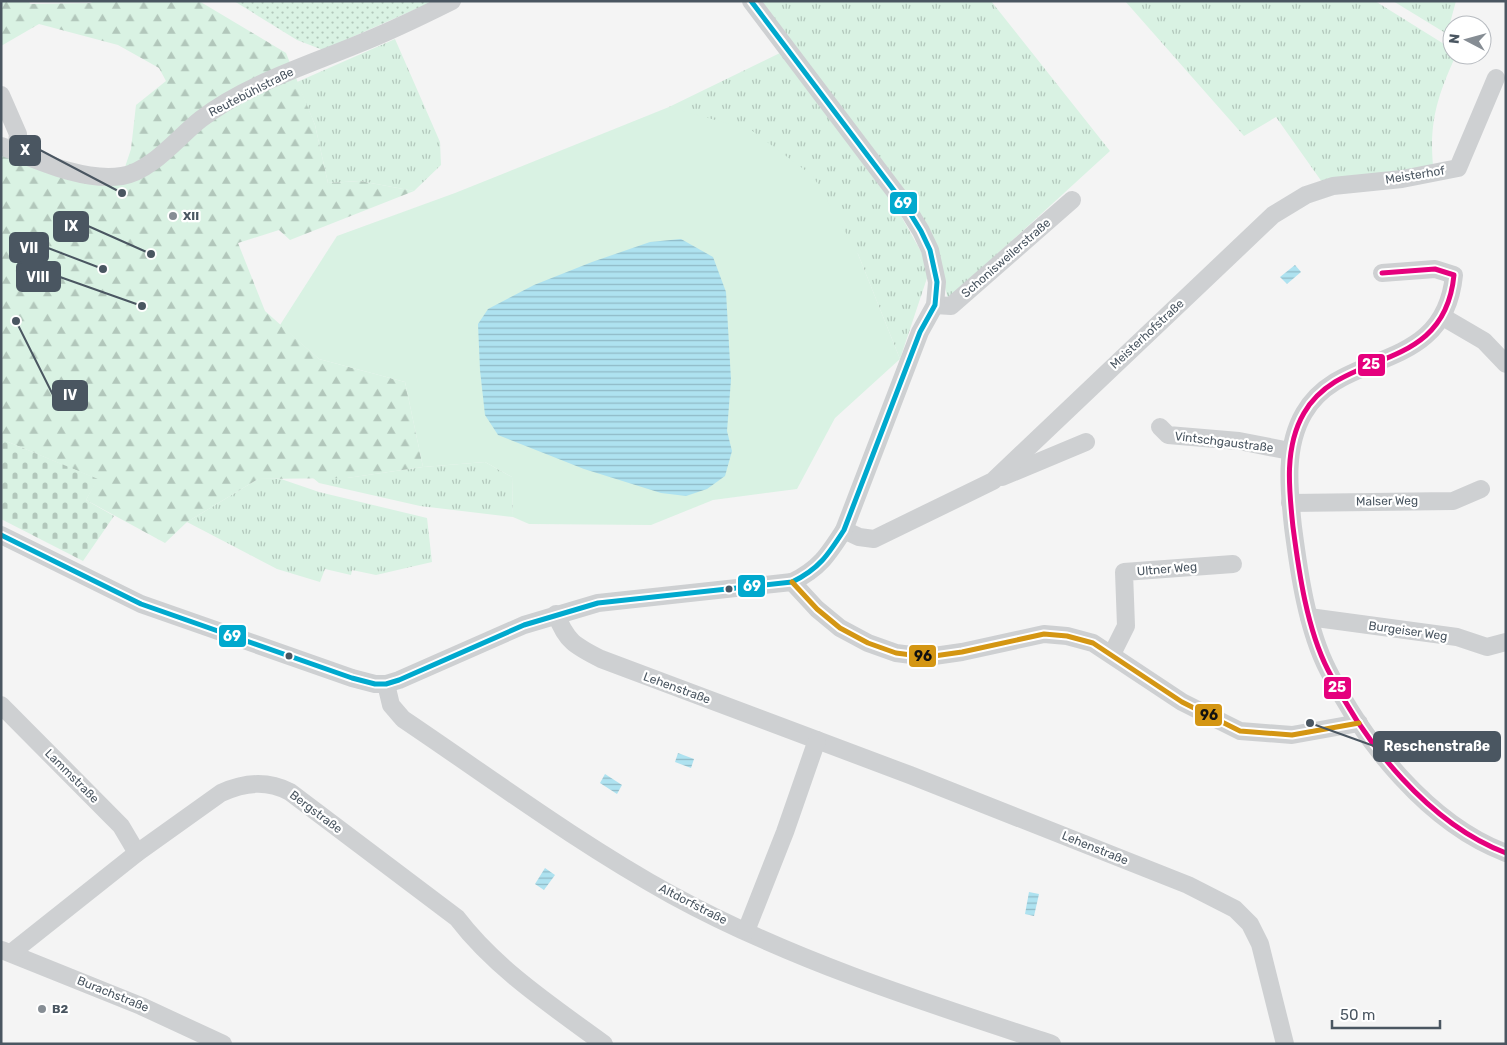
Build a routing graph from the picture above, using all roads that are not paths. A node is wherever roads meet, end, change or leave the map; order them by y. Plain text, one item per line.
1 (452, 1) edge
2 (751, 1) edge
3 (1496, 78) dead end
4 (1, 95) edge
5 (9, 149) edge
6 (1306, 195) joint
7 (1072, 200) dead end
8 (1382, 274) dead end
9 (935, 305) junction
10 (1443, 317) junction
11 (1506, 364) edge
12 (1160, 427) dead end
13 (1086, 442) dead end
14 (1290, 451) junction
15 (993, 480) junction
16 (1481, 489) dead end
17 (1290, 503) junction
18 (844, 530) junction
19 (1, 535) edge
20 (1233, 564) dead end
21 (792, 582) junction
22 (556, 614) junction
23 (1309, 617) junction
24 (1506, 642) edge
25 (1112, 654) junction
26 (386, 684) junction
27 (1, 705) edge
28 (1359, 723) junction
29 (817, 740) junction
30 (137, 853) junction
31 (1506, 854) edge
32 (746, 931) junction
33 (6, 951) edge
34 (197, 1038) edge
35 (223, 1044) edge
36 (604, 1044) edge
37 (1052, 1044) edge
38 (1285, 1044) edge

1 - 5 street, Reutebühlstraße
2 - 9 street
3 - 6 street, Meisterhof
4 - 5 street
6 - 15 street, Meisterhofstraße
7 - 9 street, Schonisweilerstraße
8 - 10 street, Vintschgaustraße
9 - 18 street
10 - 11 street
10 - 14 street, Vintschgaustraße
12 - 14 street, Vintschgaustraße
13 - 15 street, Meisterhofstraße
14 - 17 street, Vintschgaustraße
15 - 18 street, Meisterhofstraße
16 - 17 street, Malser Weg
17 - 23 street, Vintschgaustraße
18 - 21 street
19 - 26 street
20 - 25 street, Ultner Weg
21 - 22 street
21 - 25 street
22 - 26 street
22 - 29 street, Lehenstraße
23 - 24 street, Burgeiser Weg
23 - 28 street, Vintschgaustraße
25 - 28 street
26 - 32 street, Altdorfstraße
27 - 30 street, Lammstraße
28 - 31 street, Vintschgaustraße
29 - 32 street
29 - 38 street, Lehenstraße
30 - 33 street, Bergstraße
30 - 36 street, Bergstraße
32 - 37 street, Altdorfstraße
33 - 34 street, Burachstraße
34 - 35 street, Burachstraße

